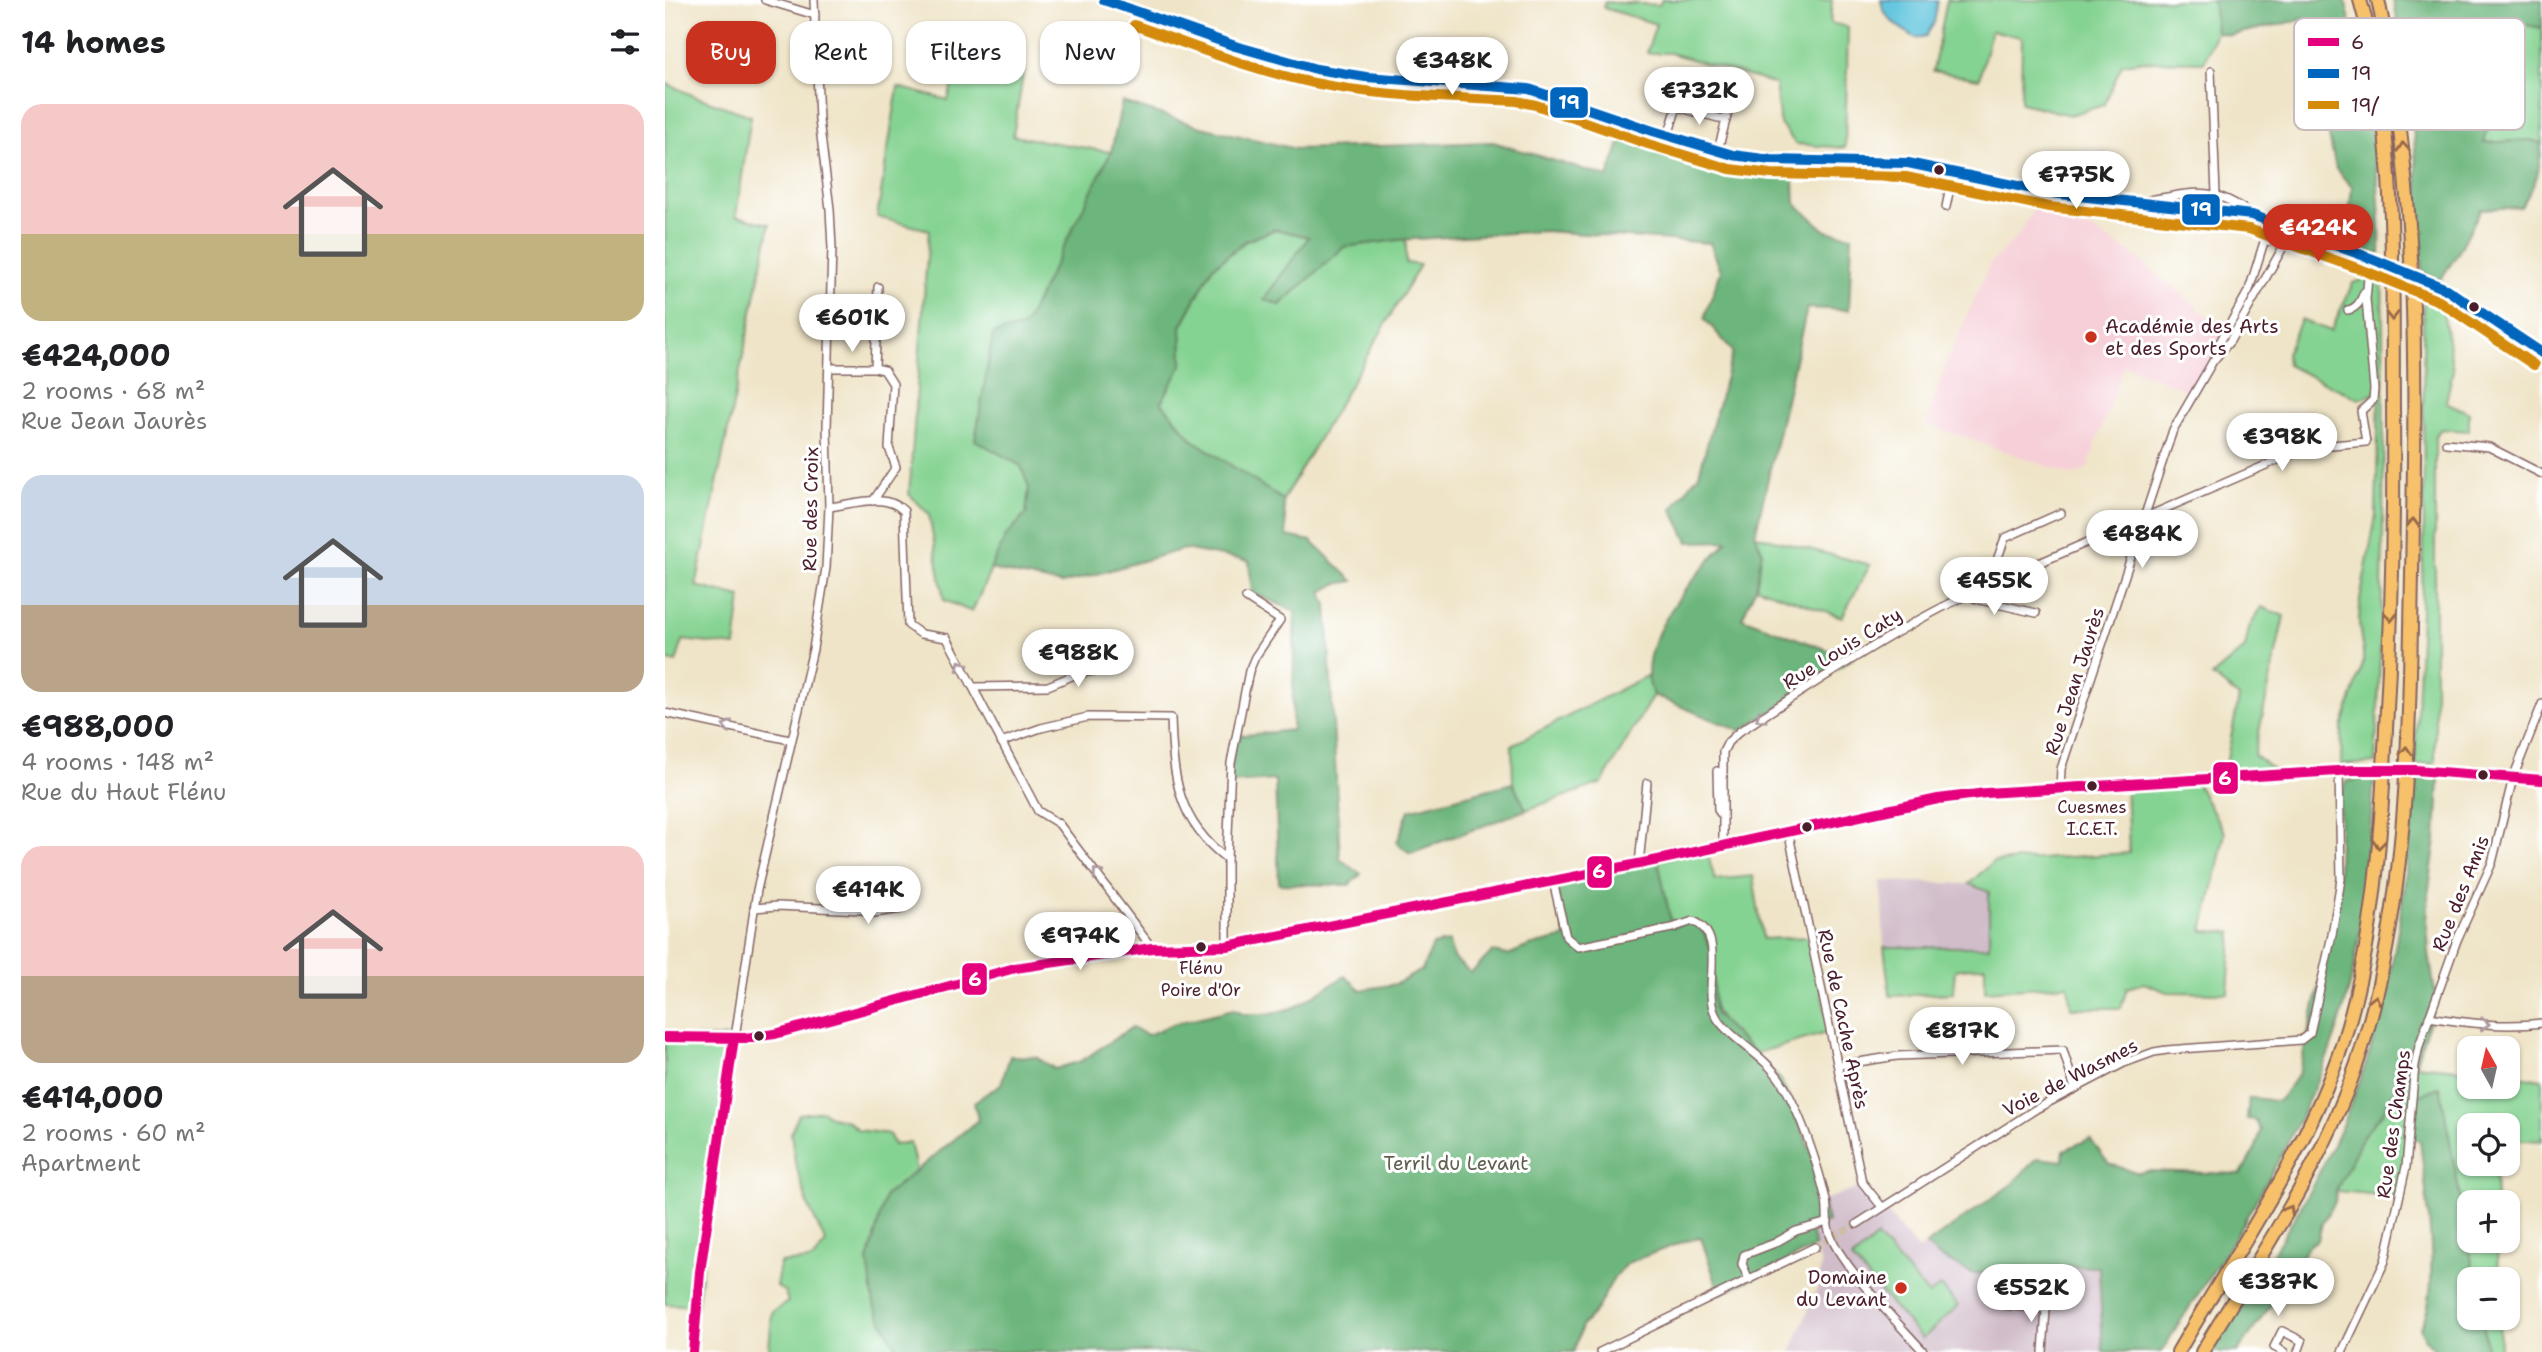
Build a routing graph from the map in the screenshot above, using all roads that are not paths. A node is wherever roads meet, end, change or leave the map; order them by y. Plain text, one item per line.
1 (765, 0) edge
2 (814, 0) edge
3 (1104, 0) edge
4 (2360, 0) edge
5 (2380, 0) edge
6 (815, 15) junction
7 (2364, 18) edge
8 (2384, 18) edge
9 (2211, 71) dead end
10 (1677, 107) junction
11 (1726, 120) junction
12 (2384, 130) edge
13 (2402, 130) edge
14 (1668, 135) junction
15 (1718, 150) junction
16 (1953, 173) junction
17 (2217, 194) junction
18 (2139, 202) junction
19 (1946, 207) dead end
20 (2252, 215) junction
21 (2286, 242) junction
22 (2354, 253) junction
23 (2370, 258) junction
24 (2381, 262) dead end
25 (2423, 279) dead end
26 (2367, 284) junction
27 (878, 287) dead end
28 (2348, 310) dead end
29 (2219, 352) junction
30 (2542, 353) edge
31 (829, 368) junction
32 (875, 368) junction
33 (2446, 443) dead end
34 (2542, 474) edge
35 (873, 501) junction
36 (829, 507) junction
37 (2061, 513) dead end
38 (2145, 516) junction
39 (1988, 585) junction
40 (1971, 593) junction
41 (1246, 598) dead end
42 (2036, 613) dead end
43 (1083, 673) dead end
44 (973, 687) junction
45 (2542, 704) edge
46 (665, 713) edge
47 (790, 740) junction
48 (1001, 742) junction
49 (2374, 770) tunnel mouth
50 (2415, 770) tunnel mouth
51 (1717, 771) dead end
52 (2339, 771) junction
53 (2512, 778) junction
54 (2542, 780) edge
55 (1647, 783) dead end
56 (2060, 789) junction
57 (1723, 817) junction
58 (1788, 830) junction
59 (1723, 845) junction
60 (1227, 859) junction
61 (1639, 864) junction
62 (1553, 881) junction
63 (754, 908) junction
64 (874, 913) dead end
65 (1227, 946) junction
66 (1152, 948) junction
67 (2429, 1017) junction
68 (2542, 1023) edge
69 (665, 1037) edge
70 (734, 1038) junction
71 (1839, 1065) junction
72 (2075, 1089) junction
73 (1882, 1207) junction
74 (1828, 1222) junction
75 (1857, 1224) tunnel mouth
76 (1815, 1247) tunnel mouth
77 (1749, 1280) junction
78 (2005, 1305) dead end
79 (2301, 1351) edge
80 (693, 1352) edge
81 (1599, 1352) edge
82 (1924, 1352) edge
83 (2043, 1352) edge
84 (2178, 1352) edge
85 (2203, 1352) edge
86 (2284, 1352) edge
87 (2342, 1352) edge

1 - 6 street
2 - 6 street, Rue des Croix
3 - 14 street
4 -> 7 highway
8 -> 5 highway
6 - 31 street, Rue des Croix
9 - 17 street
10 - 11 street
10 - 11 street
10 - 14 street
11 - 15 street
12 -> 84 highway
85 -> 13 highway
14 - 15 street
15 - 16 street
16 - 18 street
16 - 19 street
17 - 18 street
17 - 20 street
18 - 20 street
20 - 22 street
21 - 22 street
21 - 29 street, Rue Jean Jaurès
21 - 29 street, Rue Jean Jaurès
22 - 23 street
23 - 24 street
23 - 26 street, Rue Louis Caty
25 - 30 street
26 - 28 street
26 - 38 street, Rue Louis Caty
27 - 32 street
29 - 38 street, Rue Jean Jaurès
31 - 32 street
31 - 36 street, Rue des Croix
32 - 35 street
33 - 34 street
35 - 36 street
44 -> 35 street
36 - 47 street, Rue des Croix
37 - 39 street
38 - 39 street, Rue Louis Caty
38 - 56 street, Rue Jean Jaurès
39 - 40 street, Rue Louis Caty
40 - 42 street
40 -> 57 street, Rue Louis Caty
41 - 60 street
43 - 44 street
44 - 48 street
45 - 53 street, Rue des Amis
47 -> 46 street
47 - 63 street, Rue des Croix
48 - 60 street
66 -> 48 street
49 - 52 street
50 - 53 street
51 - 57 street
52 - 56 street
52 - 72 street, Voie de Wasmes
53 - 54 street
53 - 67 street, Rue des Amis
55 - 61 street
56 - 58 street
57 - 59 street, Rue Louis Caty
58 - 59 street
58 - 71 street, Rue de Cache Après
59 - 61 street
60 - 65 street
61 - 62 street
62 - 65 street
62 - 74 street
63 - 64 street
63 - 70 street, Rue des Croix
65 - 66 street
66 - 70 street
67 -> 68 street
67 - 87 street, Rue des Champs
69 - 70 street
70 - 80 street, Rue des Croix
71 - 72 street
71 - 73 street, Rue de Cache Après
72 - 73 street, Voie de Wasmes
73 - 75 street, Voie de Wasmes
74 - 77 street
74 - 82 street
76 - 77 street
77 - 81 street
78 - 83 street
79 - 86 street

